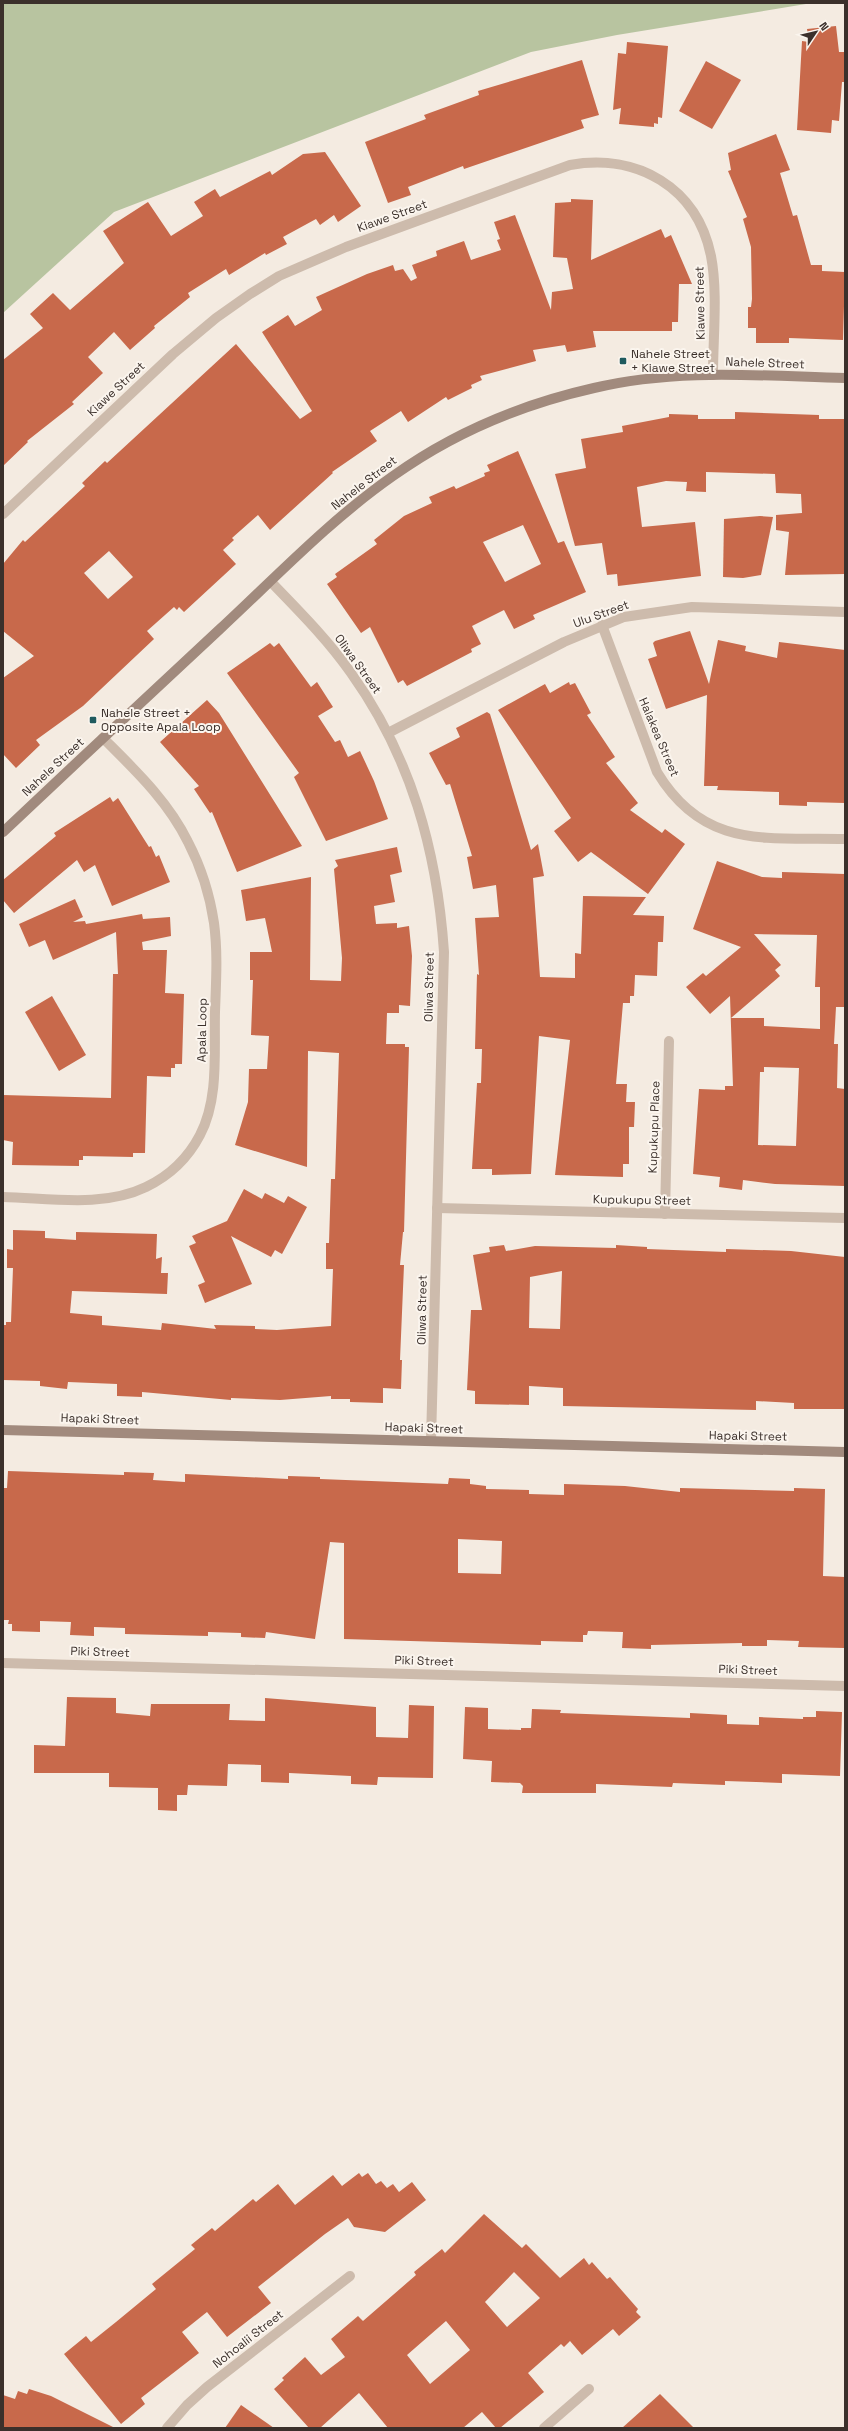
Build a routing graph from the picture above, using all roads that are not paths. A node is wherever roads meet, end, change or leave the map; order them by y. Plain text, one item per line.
1 (713, 375) junction
2 (845, 378) edge
3 (3, 514) edge
4 (271, 582) junction
5 (845, 612) edge
6 (602, 625) junction
7 (388, 733) junction
8 (104, 738) junction
9 (3, 832) edge
10 (845, 839) edge
11 (669, 1041) dead end
12 (3, 1197) edge
13 (437, 1208) junction
14 (665, 1214) junction
15 (845, 1218) edge
16 (3, 1430) edge
17 (431, 1441) junction
18 (845, 1452) edge
19 (3, 1663) edge
20 (845, 1686) edge
21 (350, 2276) dead end
22 (589, 2389) dead end
23 (167, 2428) edge
24 (544, 2428) edge

1 - 2 street, Nahele Street
1 - 3 street, Kiawe Street
1 - 4 street, Nahele Street
4 - 7 street, Oliwa Street
4 - 8 street, Nahele Street
5 - 6 street, Ulu Street
6 - 7 street, Ulu Street
6 - 10 street, Halakea Street
7 - 13 street, Oliwa Street
8 - 9 street, Nahele Street
8 - 12 street, Apala Loop
11 - 14 street, Kupukupu Place
13 - 14 street, Kupukupu Street
13 - 17 street, Oliwa Street
14 - 15 street, Kupukupu Street
16 - 17 street, Hapaki Street
17 - 18 street, Hapaki Street
19 - 20 street, Piki Street
21 - 23 street, Nohoalii Street
22 - 24 street

